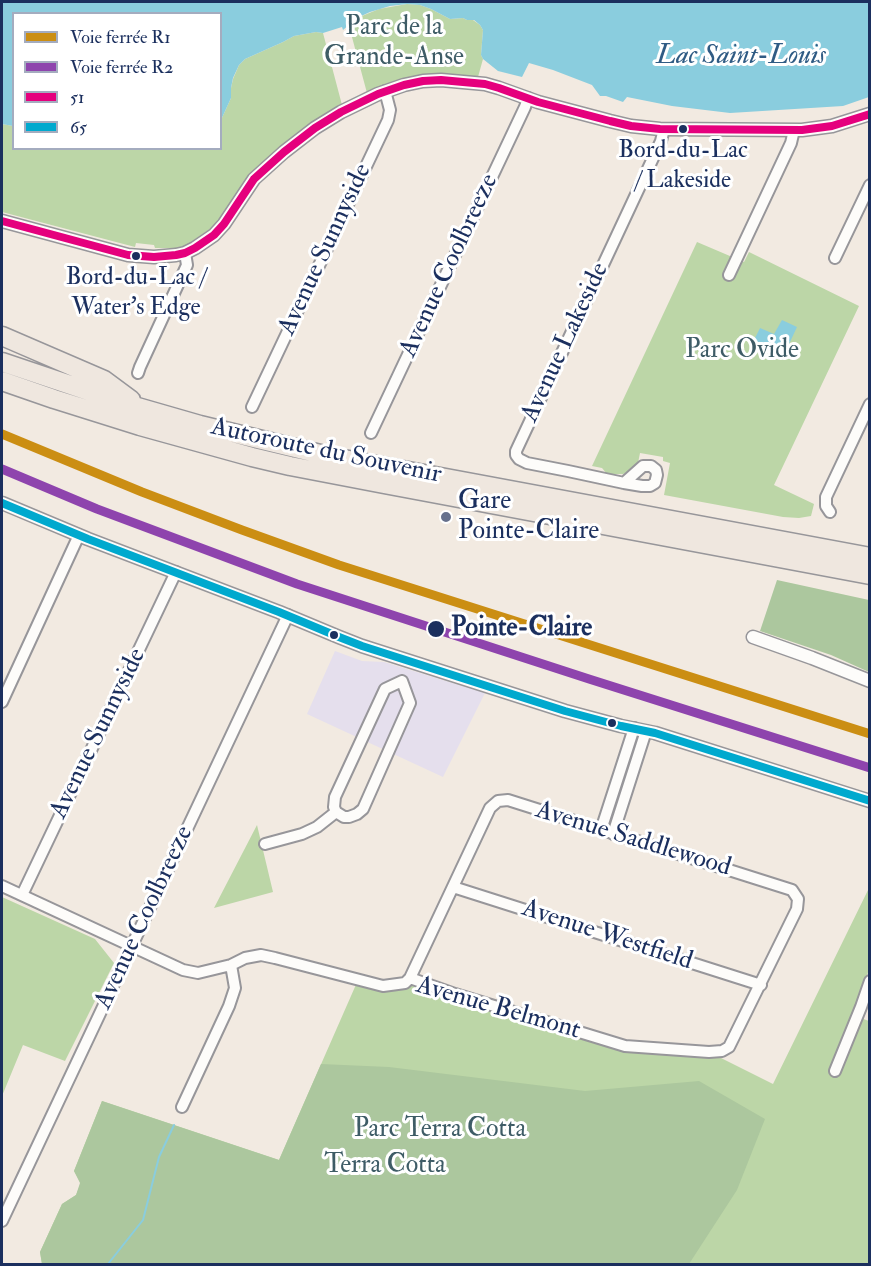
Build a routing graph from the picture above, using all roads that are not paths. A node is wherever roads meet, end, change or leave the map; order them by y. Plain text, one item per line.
1 (385, 91) junction
2 (528, 98) junction
3 (869, 117) edge
4 (664, 129) junction
5 (794, 130) junction
6 (870, 185) edge
7 (2, 221) edge
8 (185, 252) junction
9 (835, 258) dead end
10 (729, 275) dead end
11 (2, 336) edge
12 (2, 362) edge
13 (138, 373) dead end
14 (2, 381) edge
15 (870, 404) edge
16 (252, 407) dead end
17 (143, 409) junction
18 (371, 433) dead end
19 (624, 483) dead end
20 (2, 503) edge
21 (830, 512) dead end
22 (79, 535) junction
23 (870, 557) edge
24 (176, 572) junction
25 (870, 575) edge
26 (288, 615) junction
27 (753, 637) dead end
28 (409, 661) junction
29 (402, 681) junction
30 (870, 681) edge
31 (2, 702) edge
32 (640, 729) junction
33 (870, 801) edge
34 (336, 812) junction
35 (601, 830) junction
36 (613, 834) junction
37 (265, 844) dead end
38 (2, 886) edge
39 (453, 887) junction
40 (22, 895) junction
41 (132, 947) junction
42 (231, 965) junction
43 (410, 978) junction
44 (870, 981) edge
45 (760, 985) junction
46 (729, 1047) joint
47 (835, 1071) dead end
48 (182, 1107) dead end
49 (2, 1221) edge

1 - 2 street
1 - 8 street
1 - 16 street, Avenue Sunnyside
2 - 4 street
2 - 18 street, Avenue Coolbreeze
3 - 5 street
4 - 5 street
4 - 19 street, Avenue Lakeside
5 - 10 street
6 - 9 street
7 - 8 street
8 - 13 street
11 - 17 highway
12 - 17 highway, Autoroute du Souvenir
14 - 25 highway, Autoroute du Souvenir
15 - 21 street
17 - 23 highway, Autoroute du Souvenir
20 - 22 street
22 - 24 street
22 - 31 street
24 - 26 street
24 - 40 street, Avenue Sunnyside
26 - 28 street
26 - 41 street, Avenue Coolbreeze
27 - 30 street
28 - 29 street
28 - 32 street
29 - 34 street
29 - 34 street
32 - 33 street
32 - 35 street
32 - 36 street
34 - 37 street
35 - 36 street, Avenue Saddlewood
35 - 39 street, Avenue Saddlewood
36 - 45 street, Avenue Saddlewood
38 - 40 street, Avenue Belmont
39 - 43 street, Avenue Saddlewood
39 - 45 street, Avenue Westfield
40 - 41 street, Avenue Belmont
41 - 42 street, Avenue Belmont
41 - 49 street, Avenue Coolbreeze
42 - 43 street, Avenue Belmont
42 - 48 street
43 - 46 street, Avenue Belmont
44 - 47 street
45 - 46 street, Avenue Saddlewood

